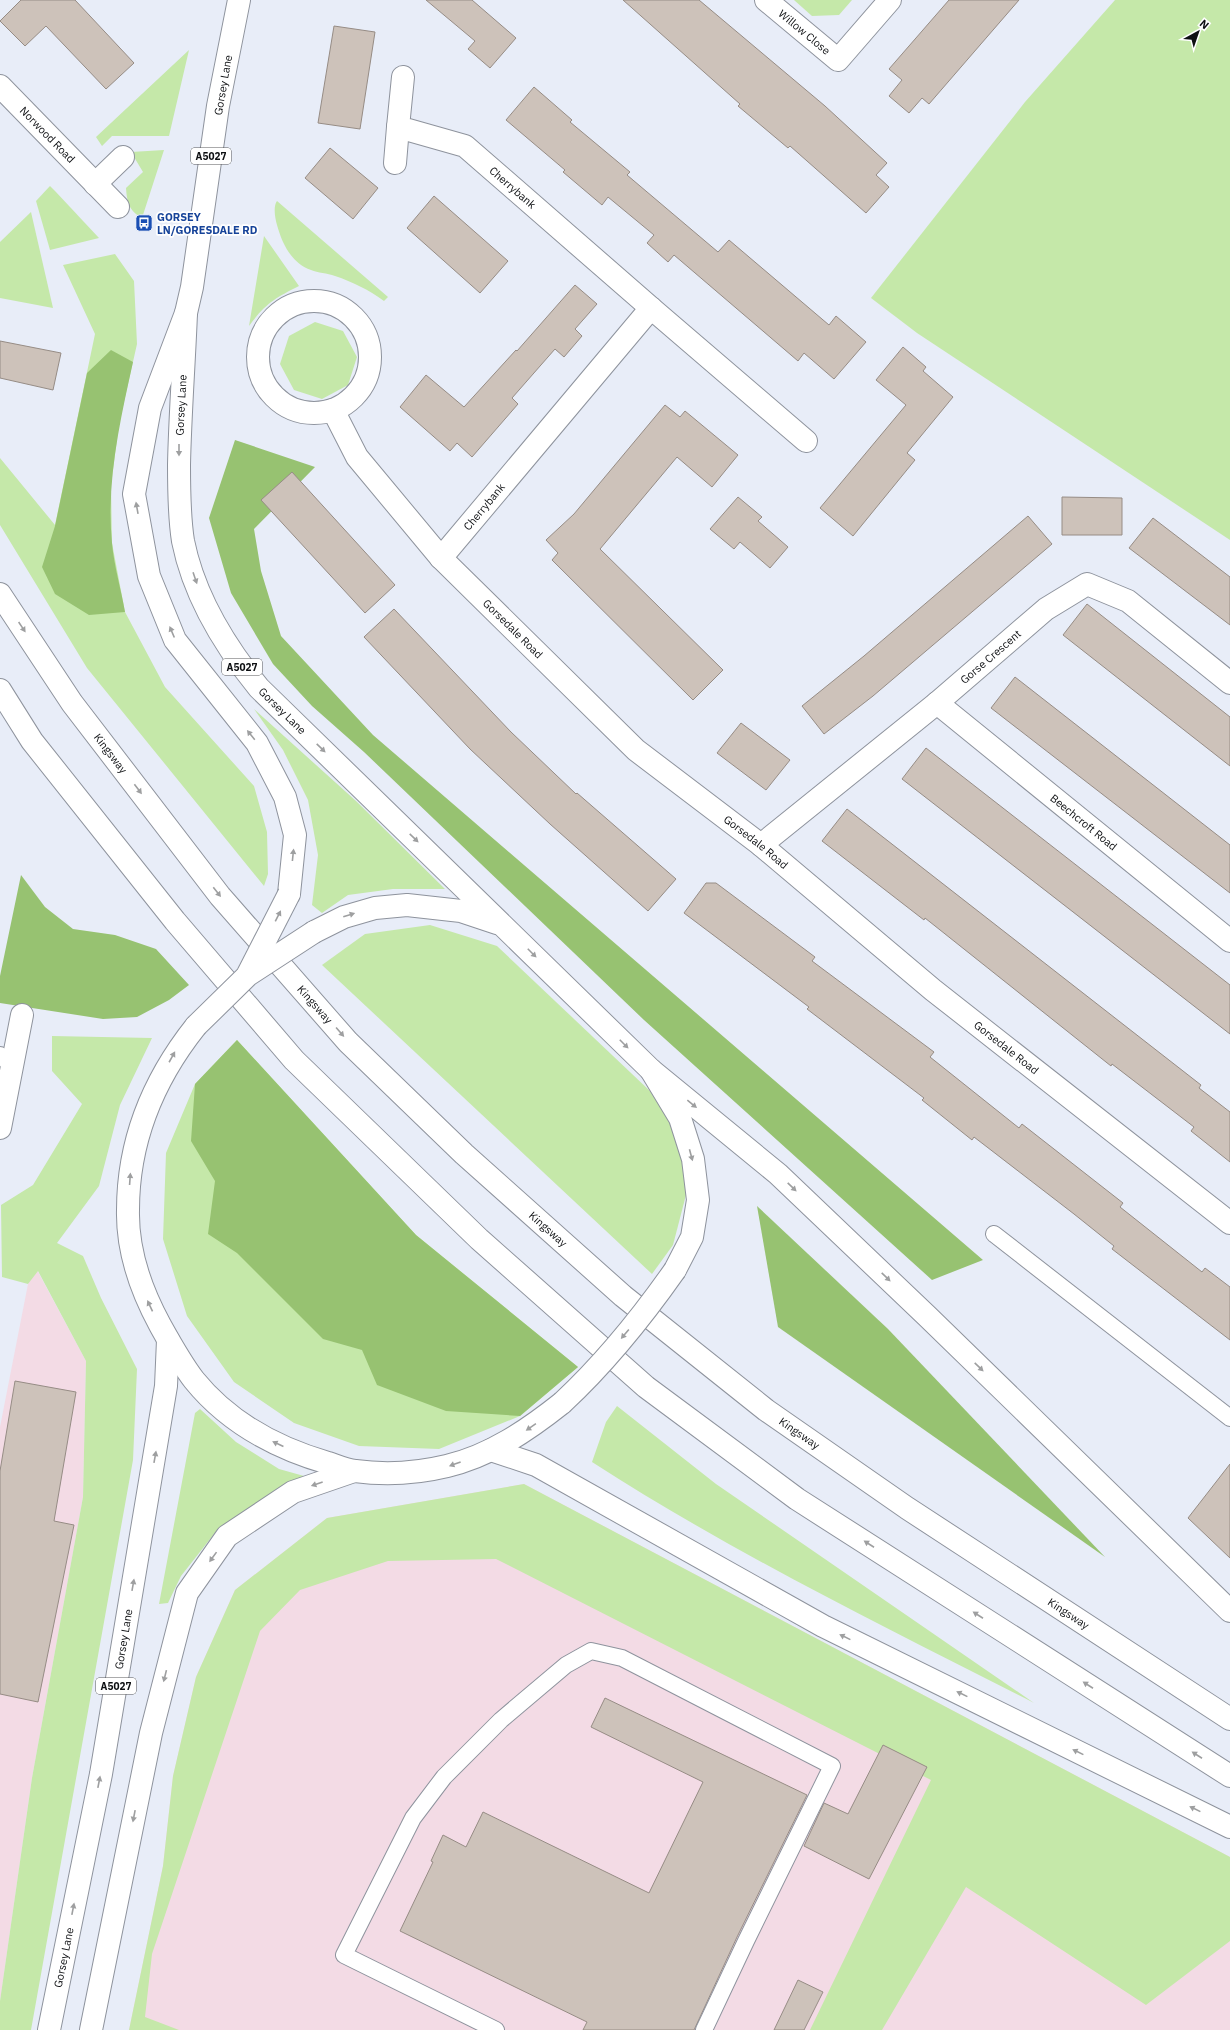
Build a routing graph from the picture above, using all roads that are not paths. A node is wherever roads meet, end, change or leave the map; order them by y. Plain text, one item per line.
1 (239, 0) edge
2 (766, 0) edge
3 (890, 0) edge
4 (403, 77) dead end
5 (0, 86) edge
6 (398, 127) junction
7 (123, 157) dead end
8 (395, 163) dead end
9 (95, 184) junction
10 (118, 207) dead end
11 (651, 308) junction
12 (186, 313) junction
13 (333, 410) junction
14 (806, 441) dead end
15 (441, 558) junction
16 (0, 594) edge
17 (1230, 683) edge
18 (0, 690) edge
19 (937, 703) junction
20 (761, 845) junction
21 (504, 925) junction
22 (1230, 941) edge
23 (248, 976) junction
24 (22, 1015) dead end
25 (6, 1061) edge
26 (651, 1070) junction
27 (0, 1128) edge
28 (1230, 1223) edge
29 (994, 1234) dead end
30 (168, 1340) junction
31 (1230, 1418) edge
32 (491, 1450) junction
33 (354, 1471) junction
34 (1230, 1611) edge
35 (1230, 1719) edge
36 (1230, 1776) edge
37 (1230, 1827) edge
38 (49, 2030) edge
39 (91, 2030) edge
40 (496, 2030) edge
41 (704, 2030) edge

1 - 12 main road, Gorsey Lane / A5027
2 - 3 main road, Willow Close
4 - 6 main road
5 - 9 main road, Norwood Road
6 - 8 main road
6 - 11 main road, Cherrybank
7 - 9 main road
9 - 10 main road, Norwood Road
11 - 14 main road, Cherrybank
11 - 15 main road, Cherrybank
12 -> 21 main road, Gorsey Lane / A5027
23 -> 12 main road, Gorsey Lane / A5027, bridge
13 - 13 main road
13 - 15 main road, Gorsedale Road
15 - 20 main road, Gorsedale Road
16 -> 35 main road, Kingsway
17 - 19 main road, Gorse Crescent
36 -> 18 main road
19 - 20 main road, Gorse Crescent
19 - 22 main road, Beechcroft Road
20 - 28 main road, Gorsedale Road
23 -> 21 main road, bridge
21 -> 26 main road, Gorsey Lane
30 -> 23 main road, bridge
24 - 25 main road
25 - 27 main road
26 -> 32 main road, bridge
26 -> 34 main road
29 - 31 lane
33 -> 30 main road
38 -> 30 main road, Gorsey Lane / A5027
32 -> 33 main road
37 -> 32 main road
33 -> 39 main road
40 - 41 lane

